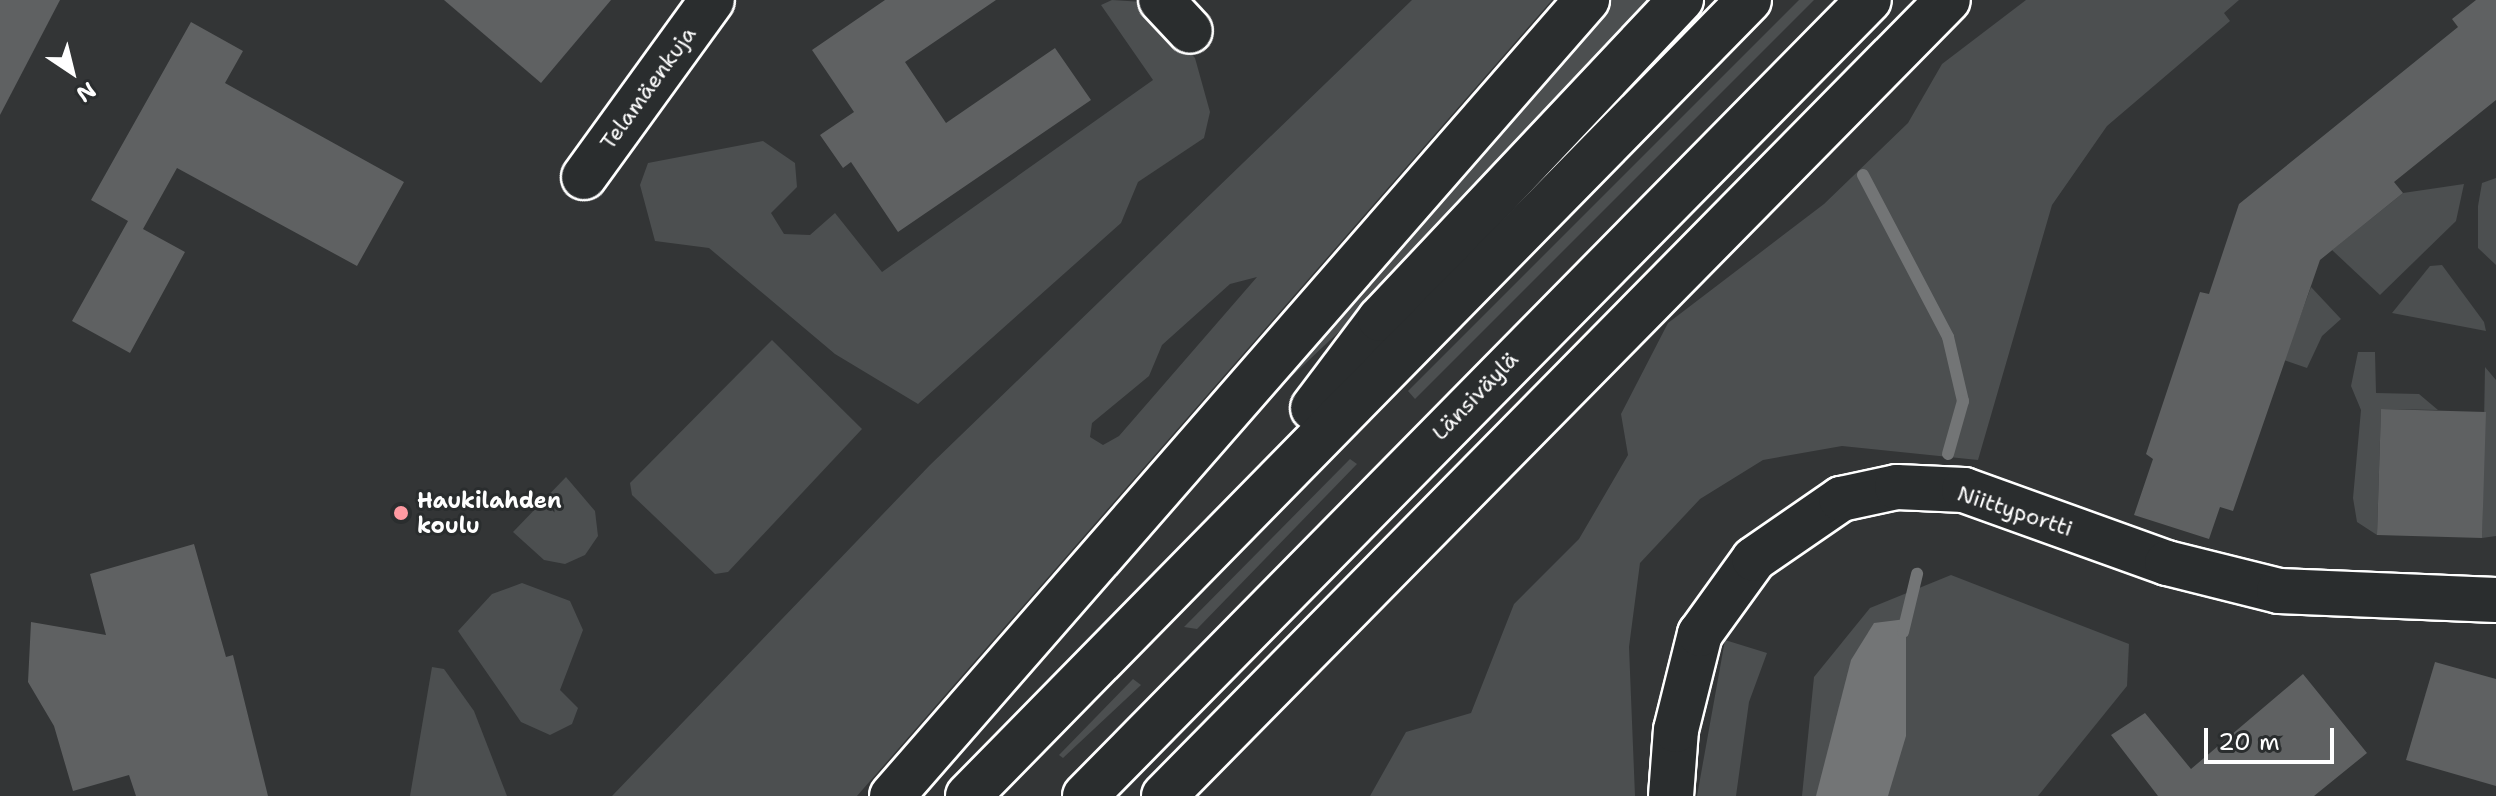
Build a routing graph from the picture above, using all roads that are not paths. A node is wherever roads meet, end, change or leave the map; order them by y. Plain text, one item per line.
1 (712, 0) edge
2 (1587, 0) edge
3 (1681, 0) edge
4 (1749, 0) edge
5 (1869, 0) edge
6 (1948, 0) edge
7 (584, 177) dead end
8 (1205, 550) junction
9 (2496, 600) edge
10 (892, 796) edge
11 (968, 796) edge
12 (1085, 796) edge
13 (1164, 796) edge
14 (1671, 796) edge

1 - 7 main road, Telamäenkuja
2 - 10 main road
3 - 8 main road
4 - 8 main road
5 - 12 main road, Länsiväylä
6 - 13 main road
8 - 11 main road
9 - 14 main road, Niittyportti

